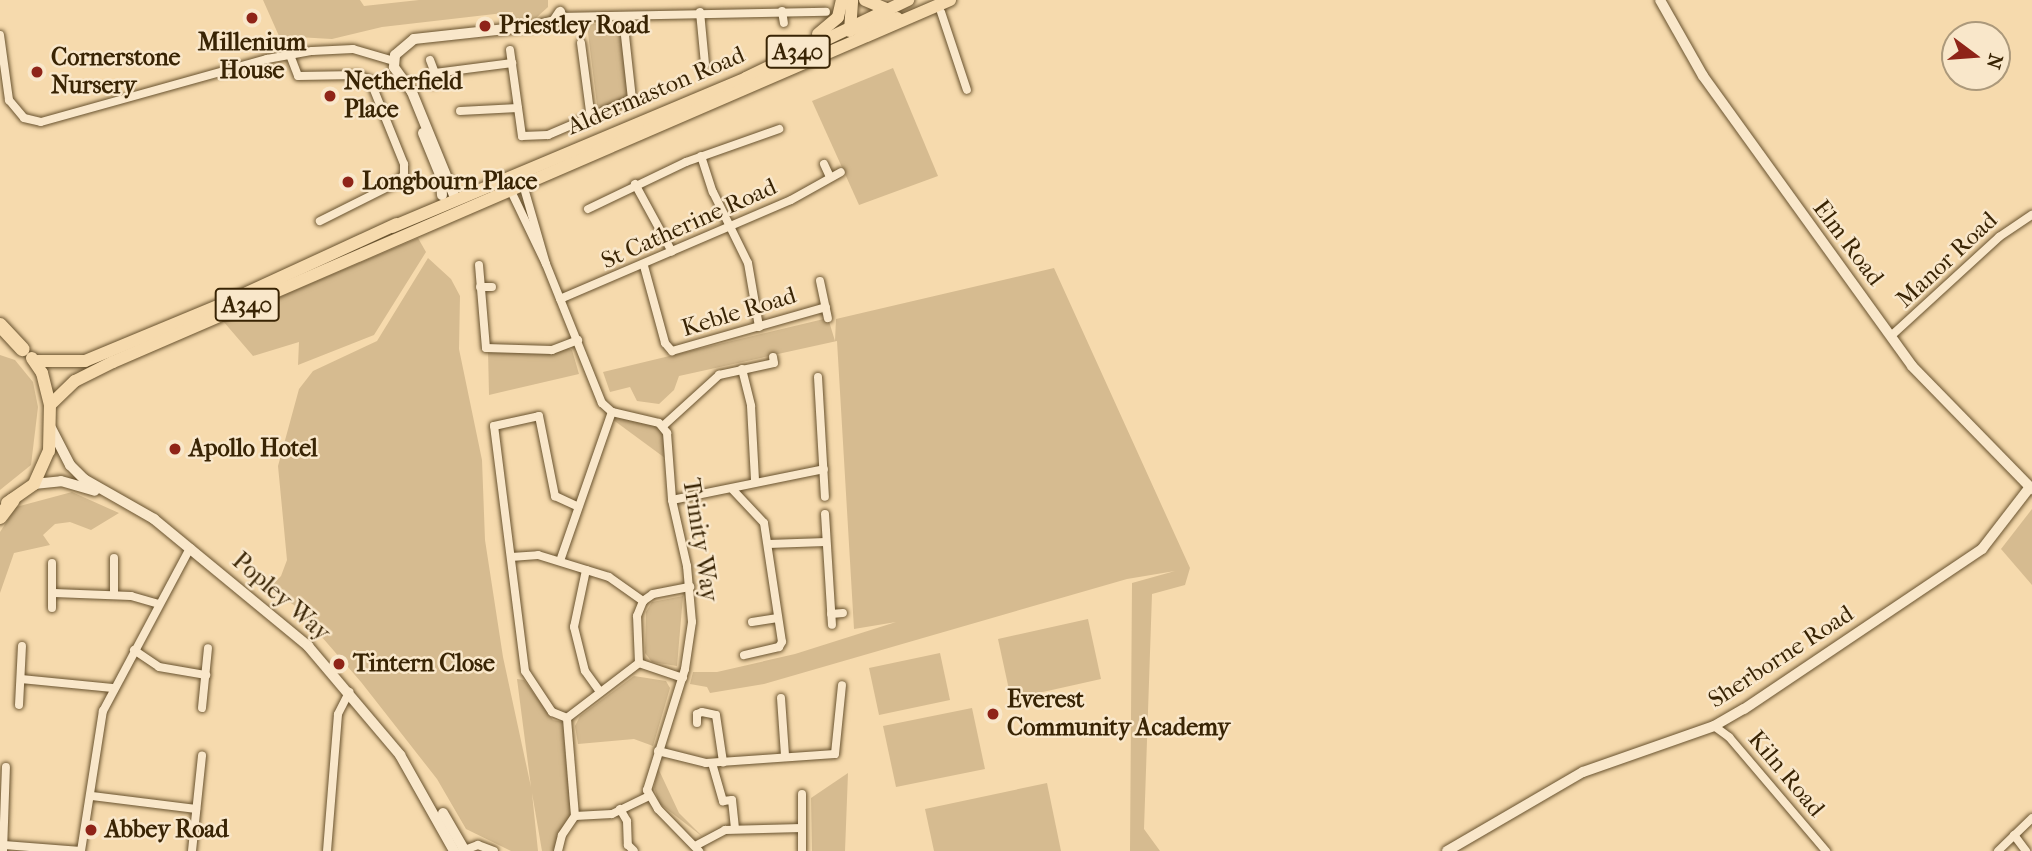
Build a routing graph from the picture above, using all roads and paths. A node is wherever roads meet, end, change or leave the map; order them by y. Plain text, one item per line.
1 (554, 0) edge
2 (561, 0) edge
3 (842, 0) edge
4 (852, 0) edge
5 (865, 0) edge
6 (908, 0) edge
7 (1660, 0) edge
8 (942, 4) edge
9 (887, 9) junction
10 (782, 11) junction
11 (700, 12) junction
12 (559, 15) junction
13 (832, 15) junction
14 (623, 17) junction
15 (906, 19) junction
16 (784, 23) dead end
17 (850, 26) junction
18 (0, 34) edge
19 (581, 43) dead end
20 (851, 46) junction
21 (510, 50) dead end
22 (290, 55) junction
23 (430, 60) dead end
24 (394, 61) junction
25 (512, 63) junction
26 (705, 64) dead end
27 (435, 73) junction
28 (746, 78) junction
29 (405, 84) junction
30 (433, 84) dead end
31 (967, 90) dead end
32 (518, 108) junction
33 (460, 111) dead end
34 (591, 119) junction
35 (779, 130) dead end
36 (434, 142) junction
37 (701, 156) junction
38 (824, 164) dead end
39 (841, 172) dead end
40 (511, 175) junction
41 (830, 177) junction
42 (635, 184) junction
43 (524, 187) junction
44 (475, 191) junction
45 (512, 193) junction
46 (442, 195) junction
47 (456, 200) junction
48 (588, 209) dead end
49 (2032, 215) edge
50 (452, 218) junction
51 (320, 221) dead end
52 (729, 224) junction
53 (392, 227) junction
54 (672, 252) junction
55 (546, 264) junction
56 (479, 265) dead end
57 (645, 266) junction
58 (820, 281) dead end
59 (492, 286) dead end
60 (480, 287) junction
61 (560, 299) junction
62 (826, 307) junction
63 (828, 318) dead end
64 (0, 325) edge
65 (759, 327) junction
66 (1891, 336) junction
67 (0, 340) edge
68 (578, 340) junction
69 (22, 349) junction
70 (773, 357) dead end
71 (35, 361) junction
72 (741, 369) junction
73 (829, 384) dead end
74 (50, 405) junction
75 (611, 412) junction
76 (663, 426) junction
77 (51, 429) junction
78 (824, 469) junction
79 (755, 481) junction
80 (34, 484) junction
81 (2031, 488) edge
82 (733, 490) junction
83 (111, 496) junction
84 (825, 497) dead end
85 (672, 500) junction
86 (6, 503) edge
87 (576, 506) junction
88 (825, 514) dead end
89 (0, 517) edge
90 (826, 542) junction
91 (768, 544) junction
92 (190, 548) junction
93 (511, 557) junction
94 (114, 558) dead end
95 (560, 561) junction
96 (52, 563) dead end
97 (586, 570) junction
98 (690, 587) junction
99 (54, 593) junction
100 (114, 595) junction
101 (643, 601) junction
102 (159, 604) junction
103 (52, 608) dead end
104 (843, 613) dead end
105 (831, 614) junction
106 (778, 618) junction
107 (752, 622) dead end
108 (832, 625) dead end
109 (22, 646) dead end
110 (208, 648) dead end
111 (134, 650) junction
112 (744, 654) dead end
113 (639, 663) junction
114 (206, 675) junction
115 (682, 678) junction
116 (21, 679) junction
117 (842, 685) dead end
118 (113, 688) junction
119 (349, 692) junction
120 (600, 692) junction
121 (781, 698) dead end
122 (19, 705) dead end
123 (202, 708) dead end
124 (567, 718) junction
125 (697, 723) dead end
126 (1714, 726) junction
127 (658, 751) junction
128 (400, 755) junction
129 (785, 755) junction
130 (203, 757) dead end
131 (723, 762) junction
132 (712, 763) junction
133 (6, 767) dead end
134 (802, 794) dead end
135 (92, 796) junction
136 (649, 796) junction
137 (196, 809) junction
138 (621, 809) junction
139 (575, 816) junction
140 (2032, 818) edge
141 (802, 828) junction
142 (735, 829) junction
143 (2014, 835) junction
144 (3, 848) edge
145 (698, 848) edge
146 (81, 851) edge
147 (192, 851) edge
148 (327, 851) edge
149 (454, 851) edge
150 (464, 851) edge
151 (494, 851) edge
152 (558, 851) edge
153 (634, 851) edge
154 (802, 851) edge
155 (1447, 851) edge
156 (1826, 851) edge
157 (1998, 851) edge
158 (2026, 851) edge

1 - 12 street
2 - 12 street
3 - 13 main road
4 - 17 main road
5 - 9 main road
6 - 9 main road, Aldermaston Road / A340
7 - 66 street, Elm Road
8 - 15 main road, Aldermaston Road / A340
8 - 31 street
9 - 17 main road, Aldermaston Road / A340
10 - 11 street
10 - 13 street
10 - 16 street
11 - 14 street
11 - 26 street
12 - 14 street
12 - 24 street
13 - 17 main road
13 - 28 main road, A340
14 - 34 street
15 - 17 main road, A340
15 - 20 main road, Aldermaston Road / A340
17 - 20 main road
17 - 28 main road, Aldermaston Road / A340
18 - 22 street
19 - 34 street
20 - 43 main road, Aldermaston Road / A340
21 - 25 street
22 - 24 street
22 - 51 street
23 - 27 street
24 - 29 street
25 - 27 street
25 - 32 street
27 - 30 street
28 - 40 main road, Aldermaston Road / A340
29 - 36 street
29 - 46 street
32 - 33 street
32 - 34 street
35 - 37 street
36 - 44 street
36 - 47 street
37 - 42 street
37 - 52 street
38 - 41 street
39 - 41 street, St Catherine Road
40 - 43 street
40 - 44 main road, Aldermaston Road / A340
40 - 45 street
41 - 52 street, St Catherine Road
42 - 48 street
42 - 54 street
43 - 45 main road, Aldermaston Road / A340
43 - 55 street
44 - 47 main road, Aldermaston Road / A340
45 - 47 main road, Aldermaston Road / A340
45 - 50 main road, Aldermaston Road / A340
45 - 55 street
46 - 47 main road, Aldermaston Road / A340
46 - 53 main road, Aldermaston Road / A340
47 - 50 main road
47 - 53 main road, Aldermaston Road / A340
49 - 66 street, Manor Road
50 - 74 main road, Aldermaston Road / A340
52 - 54 street, St Catherine Road
52 - 65 street
53 - 71 main road, Aldermaston Road / A340
54 - 57 street, St Catherine Road
55 - 61 street
56 - 60 street
57 - 61 street, St Catherine Road
57 - 65 street, Keble Road
58 - 62 street
59 - 60 street
60 - 68 street
61 - 68 street
62 - 63 street
62 - 65 street, Keble Road
64 - 69 highway
66 - 81 street, Elm Road
67 - 69 main road
68 - 75 street
69 - 71 main road
70 - 72 street
71 - 74 main road
72 - 76 street
72 - 79 street
73 - 78 street
74 - 77 main road
75 - 76 street
75 - 87 street
76 - 85 street, Trinity Way
77 - 80 main road
77 - 83 street, Popley Way
78 - 79 street
78 - 84 street
79 - 82 street
80 - 83 street, Popley Way
80 - 86 main road
81 - 126 street, Sherborne Road
82 - 85 street
82 - 91 street
83 - 92 street, Popley Way
85 - 98 street, Trinity Way
86 - 89 highway
87 - 93 street
87 - 95 street
88 - 90 street
90 - 91 street
90 - 105 street
91 - 106 street
92 - 102 street
92 - 119 street, Popley Way
93 - 95 street
93 - 124 street
94 - 100 street
95 - 97 street
96 - 99 street
97 - 101 street
97 - 120 street
98 - 101 street
98 - 115 street, Trinity Way
99 - 100 street
99 - 103 street
100 - 102 street
101 - 113 street
102 - 111 street
104 - 105 street
105 - 108 street
106 - 107 street
106 - 112 street
109 - 116 street
110 - 114 street
111 - 114 street
111 - 118 street
113 - 115 street
113 - 120 street
114 - 123 street
115 - 127 street, Trinity Way
116 - 118 street
116 - 122 street
117 - 129 street
118 - 135 street
119 - 128 street, Popley Way
119 - 148 street
120 - 124 street
121 - 129 street
124 - 139 street
125 - 131 street
126 - 155 street, Sherborne Road
126 - 156 street, Kiln Road
127 - 132 street
127 - 136 street, Trinity Way
128 - 149 street, Popley Way
128 - 150 street, Popley Way
129 - 131 street
130 - 137 street
131 - 132 street
132 - 142 street
133 - 144 street
134 - 141 street
135 - 137 street
135 - 146 street
136 - 138 street
136 - 145 street
137 - 147 street
138 - 139 street
138 - 153 street
139 - 152 street
140 - 143 street
141 - 142 street
141 - 154 street
142 - 145 street
143 - 157 street
143 - 158 street
144 - 146 street
150 - 151 street

